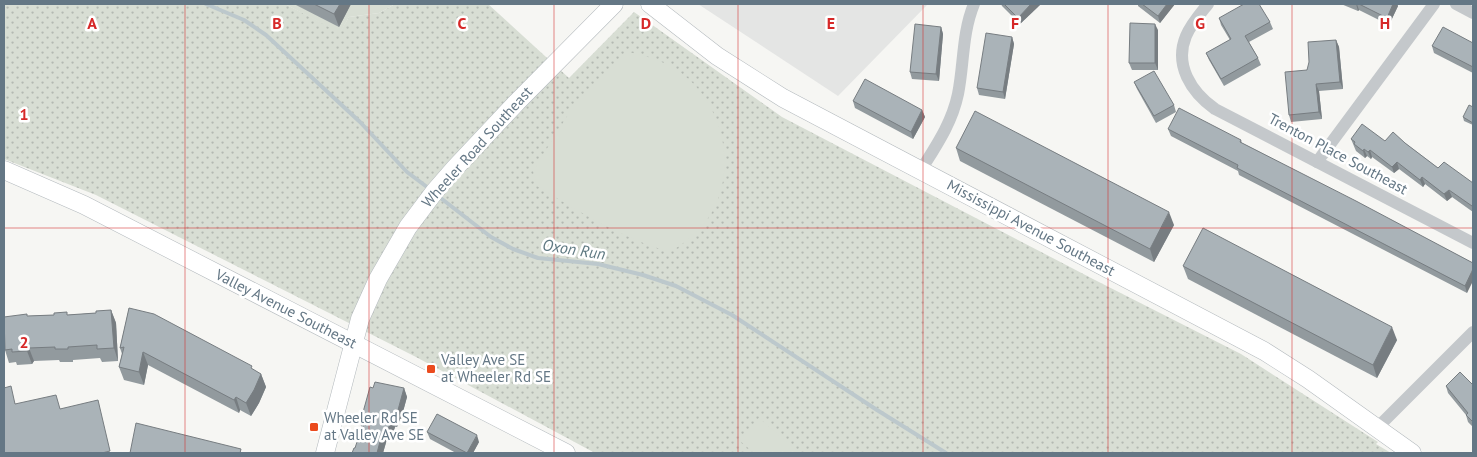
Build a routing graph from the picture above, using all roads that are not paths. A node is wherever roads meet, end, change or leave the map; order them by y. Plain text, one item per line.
1 (614, 4) edge
2 (650, 4) edge
3 (974, 4) edge
4 (1208, 4) edge
5 (1434, 4) edge
6 (1456, 4) edge
7 (1473, 13) edge
8 (1317, 162) junction
9 (4, 170) edge
10 (921, 170) junction
11 (1473, 244) edge
12 (1473, 332) edge
13 (354, 344) junction
14 (1377, 428) junction
15 (326, 453) edge
16 (566, 453) edge
17 (1412, 453) edge

1 - 13 main road, Wheeler Road Southeast
2 - 10 main road, Mississippi Avenue Southeast
3 - 10 street
4 - 8 street, Trenton Place Southeast
5 - 8 street
6 - 7 street
8 - 11 street, Trenton Place Southeast
9 - 13 main road, Valley Avenue Southeast
10 - 14 main road, Mississippi Avenue Southeast
12 - 14 street
13 - 15 main road, Wheeler Road Southeast
13 - 16 main road, Valley Avenue Southeast
14 - 17 main road, Mississippi Avenue Southeast

